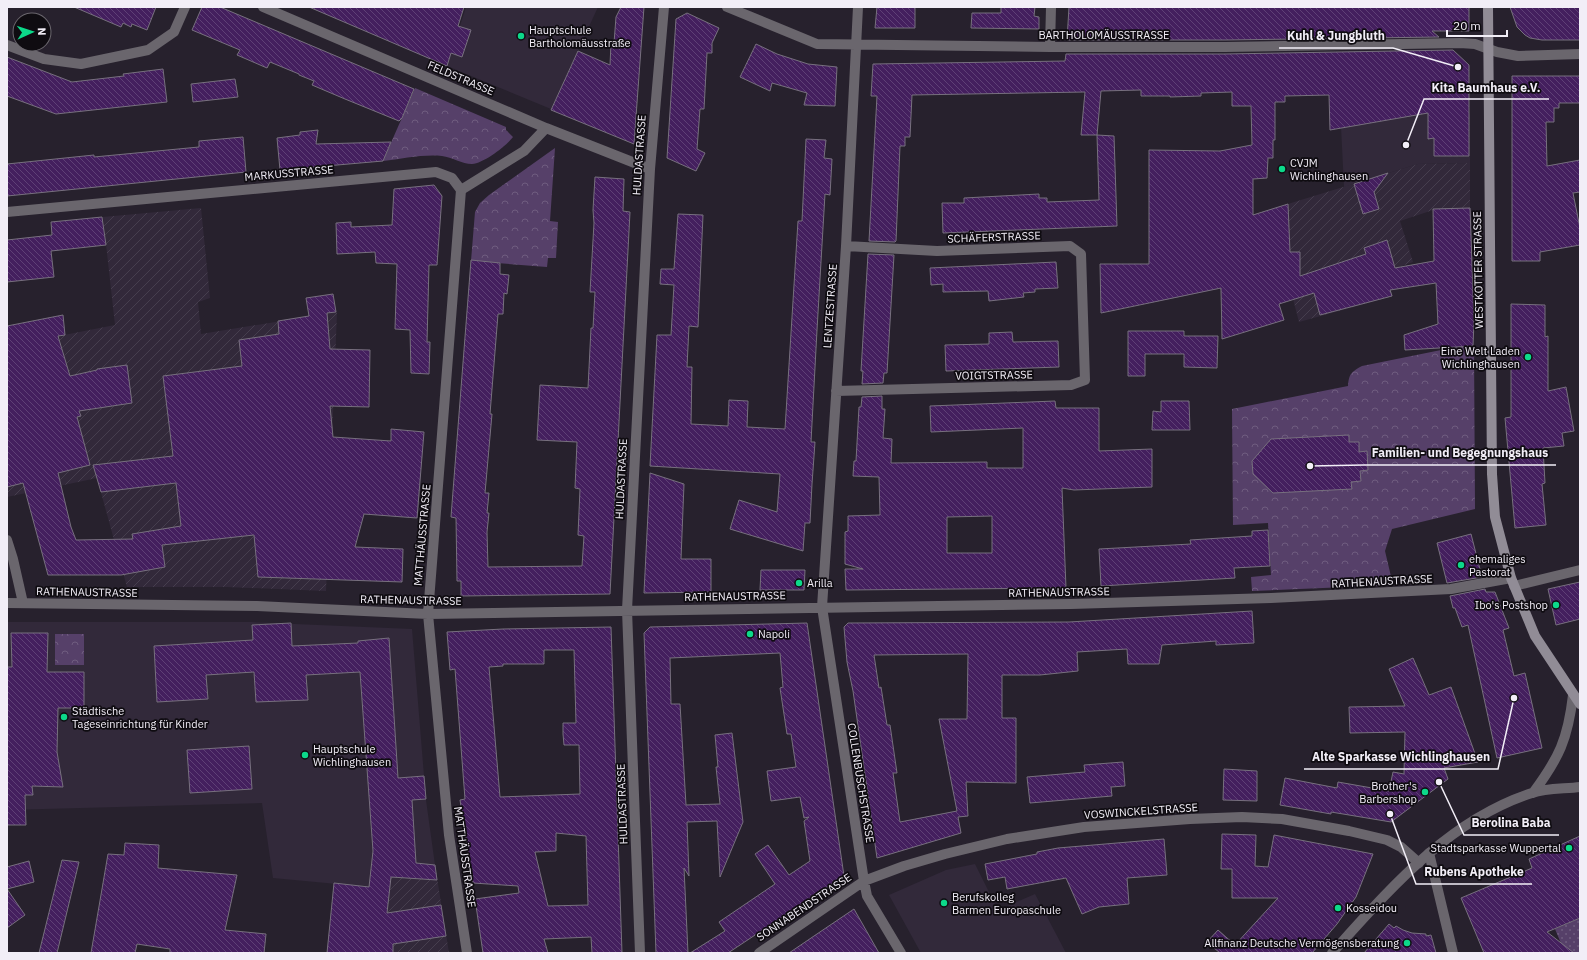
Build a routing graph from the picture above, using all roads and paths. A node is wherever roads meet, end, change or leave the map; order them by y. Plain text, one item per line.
1 (186, 7) edge
2 (263, 7) edge
3 (664, 7) edge
4 (727, 7) edge
5 (858, 7) edge
6 (1051, 7) edge
7 (1488, 7) edge
8 (7, 45) edge
9 (856, 45) junction
10 (1050, 47) junction
11 (1488, 47) junction
12 (1580, 54) edge
13 (546, 128) junction
14 (650, 169) junction
15 (462, 190) junction
16 (7, 212) edge
17 (846, 246) junction
18 (1083, 314) joint
19 (836, 390) junction
20 (7, 540) edge
21 (1580, 570) edge
22 (1512, 582) junction
23 (7, 603) edge
24 (22, 603) junction
25 (822, 607) junction
26 (626, 610) junction
27 (428, 614) junction
28 (1573, 696) junction
29 (1580, 704) edge
30 (1580, 787) edge
31 (1533, 792) junction
32 (1429, 853) junction
33 (1419, 863) junction
34 (864, 881) junction
35 (466, 953) edge
36 (640, 953) edge
37 (758, 953) edge
38 (901, 953) edge
39 (1332, 953) edge
40 (1453, 953) edge

1 - 8 street
2 - 13 street, FELDSTRASSE
3 - 14 street, HULDASTRASSE
4 - 9 street, BARTHOLOMÄUSSTRASSE
5 - 9 street, LENTZESTRASSE
6 - 10 street
7 - 11 main road, WESTKOTTER STRASSE
9 - 10 street, BARTHOLOMÄUSSTRASSE
9 - 17 street, LENTZESTRASSE
10 - 11 street, BARTHOLOMÄUSSTRASSE
11 - 12 street, BARTHOLOMÄUSSTRASSE
11 - 22 main road, WESTKOTTER STRASSE
13 - 14 street, FELDSTRASSE
13 - 15 street
14 - 26 street, HULDASTRASSE
15 - 16 street, MARKUSSTRASSE
15 - 27 street, MATTHÄUSSTRASSE
17 - 18 street, SCHÄFERSTRASSE
17 - 19 street, LENTZESTRASSE
18 - 19 street, VOIGTSTRASSE
19 - 25 street, LENTZESTRASSE
20 - 24 street, RATHENAUSTRASSE
21 - 22 street, RATHENAUSTRASSE
22 - 25 street, RATHENAUSTRASSE
22 - 28 main road, WESTKOTTER STRASSE
23 - 24 street
24 - 27 street, RATHENAUSTRASSE
25 - 26 street, RATHENAUSTRASSE
25 - 34 street, COLLENBUSCHSTRASSE
26 - 27 street, RATHENAUSTRASSE
26 - 36 street, HULDASTRASSE
27 - 35 street, MATTHÄUSSTRASSE
28 - 29 main road, WESTKOTTER STRASSE
28 - 31 street
30 - 31 street
31 - 32 street
32 - 33 street
32 - 40 street
33 - 34 street, VOSWINCKELSTRASSE
33 - 39 street
34 - 37 street, SONNABENDSTRASSE
34 - 38 street, COLLENBUSCHSTRASSE

